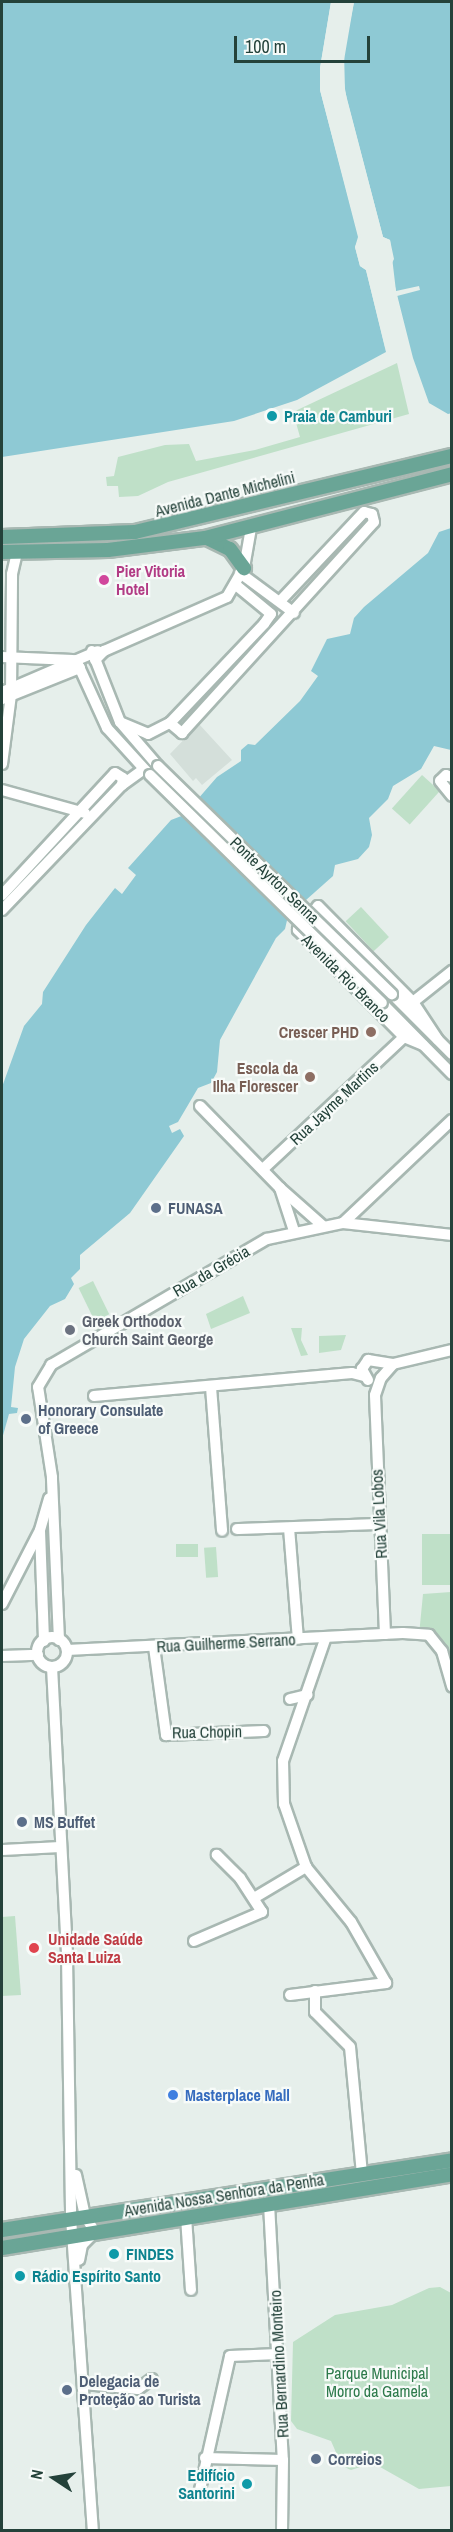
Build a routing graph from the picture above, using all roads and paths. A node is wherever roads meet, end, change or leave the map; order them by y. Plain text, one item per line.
1 (452, 456) edge
2 (452, 474) edge
3 (271, 499) junction
4 (174, 524) junction
5 (251, 528) junction
6 (2, 537) edge
7 (205, 538) junction
8 (178, 542) junction
9 (2, 552) edge
10 (17, 552) junction
11 (242, 571) junction
12 (236, 585) junction
13 (281, 600) junction
14 (294, 612) junction
15 (271, 614) junction
16 (284, 624) junction
17 (93, 655) junction
18 (7, 657) edge
19 (78, 664) junction
20 (6, 693) edge
21 (120, 722) junction
22 (170, 723) junction
23 (2, 764) edge
24 (147, 772) junction
25 (452, 777) edge
26 (122, 785) junction
27 (2, 790) edge
28 (452, 796) edge
29 (81, 812) junction
30 (93, 815) junction
31 (2, 895) edge
32 (2, 910) edge
33 (452, 971) edge
34 (392, 994) joint
35 (413, 1002) junction
36 (382, 1003) joint
37 (404, 1037) junction
38 (438, 1040) junction
39 (423, 1045) junction
40 (452, 1054) edge
41 (452, 1074) edge
42 (200, 1106) dead end
43 (452, 1119) edge
44 (263, 1169) junction
45 (280, 1188) junction
46 (347, 1219) junction
47 (325, 1225) junction
48 (294, 1231) junction
49 (452, 1235) edge
50 (452, 1350) edge
51 (379, 1361) junction
52 (393, 1364) junction
53 (365, 1374) junction
54 (382, 1376) junction
55 (211, 1387) junction
56 (375, 1395) junction
57 (94, 1396) dead end
58 (52, 1477) junction
59 (380, 1524) junction
60 (289, 1527) junction
61 (237, 1529) dead end
62 (40, 1530) junction
63 (222, 1531) dead end
64 (2, 1604) edge
65 (385, 1634) junction
66 (326, 1637) junction
67 (298, 1639) junction
68 (59, 1640) junction
69 (44, 1641) junction
70 (154, 1647) junction
71 (67, 1650) junction
72 (38, 1655) junction
73 (2, 1656) edge
74 (52, 1667) junction
75 (452, 1687) edge
76 (308, 1695) junction
77 (290, 1699) dead end
78 (264, 1731) dead end
79 (60, 1848) junction
80 (2, 1850) edge
81 (217, 1855) dead end
82 (306, 1867) junction
83 (254, 1898) junction
84 (194, 1941) dead end
85 (315, 1990) junction
86 (290, 1995) dead end
87 (449, 2158) edge
88 (72, 2159) junction
89 (452, 2174) edge
90 (362, 2175) junction
91 (269, 2204) junction
92 (85, 2216) junction
93 (186, 2217) junction
94 (71, 2218) junction
95 (2, 2230) edge
96 (95, 2232) junction
97 (73, 2236) junction
98 (2, 2248) edge
99 (77, 2269) junction
100 (191, 2290) dead end
101 (279, 2354) junction
102 (152, 2379) dead end
103 (84, 2384) junction
104 (205, 2458) junction
105 (283, 2460) junction
106 (199, 2494) dead end
107 (283, 2528) edge
108 (93, 2530) edge

1 - 3 main road, Avenida Dante Michelini
2 - 5 main road, Avenida Dante Michelini
3 - 4 main road, Avenida Dante Michelini
3 - 5 main road
4 - 6 main road, Avenida Dante Michelini
4 - 8 main road
5 - 7 main road, Avenida Dante Michelini
5 - 11 street
7 - 8 main road, Avenida Dante Michelini
7 - 11 main road
8 - 10 main road, Avenida Dante Michelini
9 - 10 main road, Avenida Dante Michelini
10 - 18 street
11 - 12 street
11 - 13 street
12 - 15 street
12 - 17 street
13 - 14 street
13 - 14 street
14 - 16 street
15 - 16 street
15 - 22 street
16 - 22 street
17 - 19 street
17 - 21 street, Ponte Ayrton Senna
18 - 19 street
18 - 20 street
19 - 20 street
19 - 24 street, Ponte Ayrton Senna
20 - 23 street
21 - 22 street
21 - 34 street, Ponte Ayrton Senna, bridge
24 - 26 street
24 - 36 street, Ponte Ayrton Senna, bridge
25 - 28 street
26 - 29 street
26 - 30 street
27 - 29 street
29 - 30 street
29 - 31 street
30 - 32 street
33 - 35 street
34 - 38 street, Avenida Rio Branco
35 - 37 street, Avenida Rio Branco
35 - 38 street, Avenida Rio Branco
36 - 39 street, Avenida Rio Branco
37 - 39 street, Avenida Rio Branco
37 - 44 street, Rua Jayme Martins
38 - 40 street, Avenida Rio Branco
39 - 41 street, Avenida Rio Branco
42 - 44 street
43 - 46 street
44 - 45 street
45 - 47 street
45 - 48 street
46 - 47 street, Rua da Grécia
46 - 49 street
47 - 48 street, Rua da Grécia
48 - 58 street, Rua da Grécia
50 - 52 street
51 - 52 street
51 - 53 street
51 - 54 street
52 - 54 street
53 - 54 street
53 - 55 street
53 - 56 street, Rua Vila Lobos
54 - 56 street, Rua Vila Lobos
55 - 57 street
55 - 63 street
56 - 59 street, Rua Vila Lobos
58 - 62 street
58 - 68 street, Rua da Grécia
59 - 60 street
59 - 65 street, Rua Vila Lobos
60 - 61 street
60 - 67 street
62 - 64 street
62 - 69 street
65 - 66 street, Rua Guilherme Serrano
65 - 75 street, Rua Guilherme Serrano
66 - 67 street, Rua Guilherme Serrano
66 - 76 street
67 - 70 street, Rua Guilherme Serrano
68 - 69 street
68 - 71 street
69 - 72 street
70 - 71 street, Rua Guilherme Serrano
70 - 78 street, Rua Chopin
71 - 74 street
72 - 73 street
72 - 74 street
74 - 79 street
76 - 77 street
76 - 82 street
79 - 80 street
79 - 88 street
81 - 83 street
82 - 83 street
82 - 85 street
83 - 84 street
85 - 86 street
85 - 90 street
87 - 90 main road, Avenida Nossa Senhora da Penha
88 - 92 street
88 - 94 street
89 - 91 main road, Avenida Nossa Senhora da Penha
90 - 92 main road, Avenida Nossa Senhora da Penha
91 - 93 main road, Avenida Nossa Senhora da Penha
91 - 101 street, Rua Bernardino Monteiro
92 - 94 main road, Avenida Nossa Senhora da Penha
92 - 96 street
93 - 96 main road, Avenida Nossa Senhora da Penha
93 - 100 street
94 - 95 main road, Avenida Nossa Senhora da Penha
94 - 97 street
96 - 97 main road, Avenida Nossa Senhora da Penha
96 - 99 street
97 - 98 main road, Avenida Nossa Senhora da Penha
97 - 99 street
99 - 103 street
101 - 104 street
101 - 105 street, Rua Bernardino Monteiro
102 - 103 street
103 - 108 street
104 - 105 street
104 - 106 street
105 - 107 street, Rua Bernardino Monteiro

